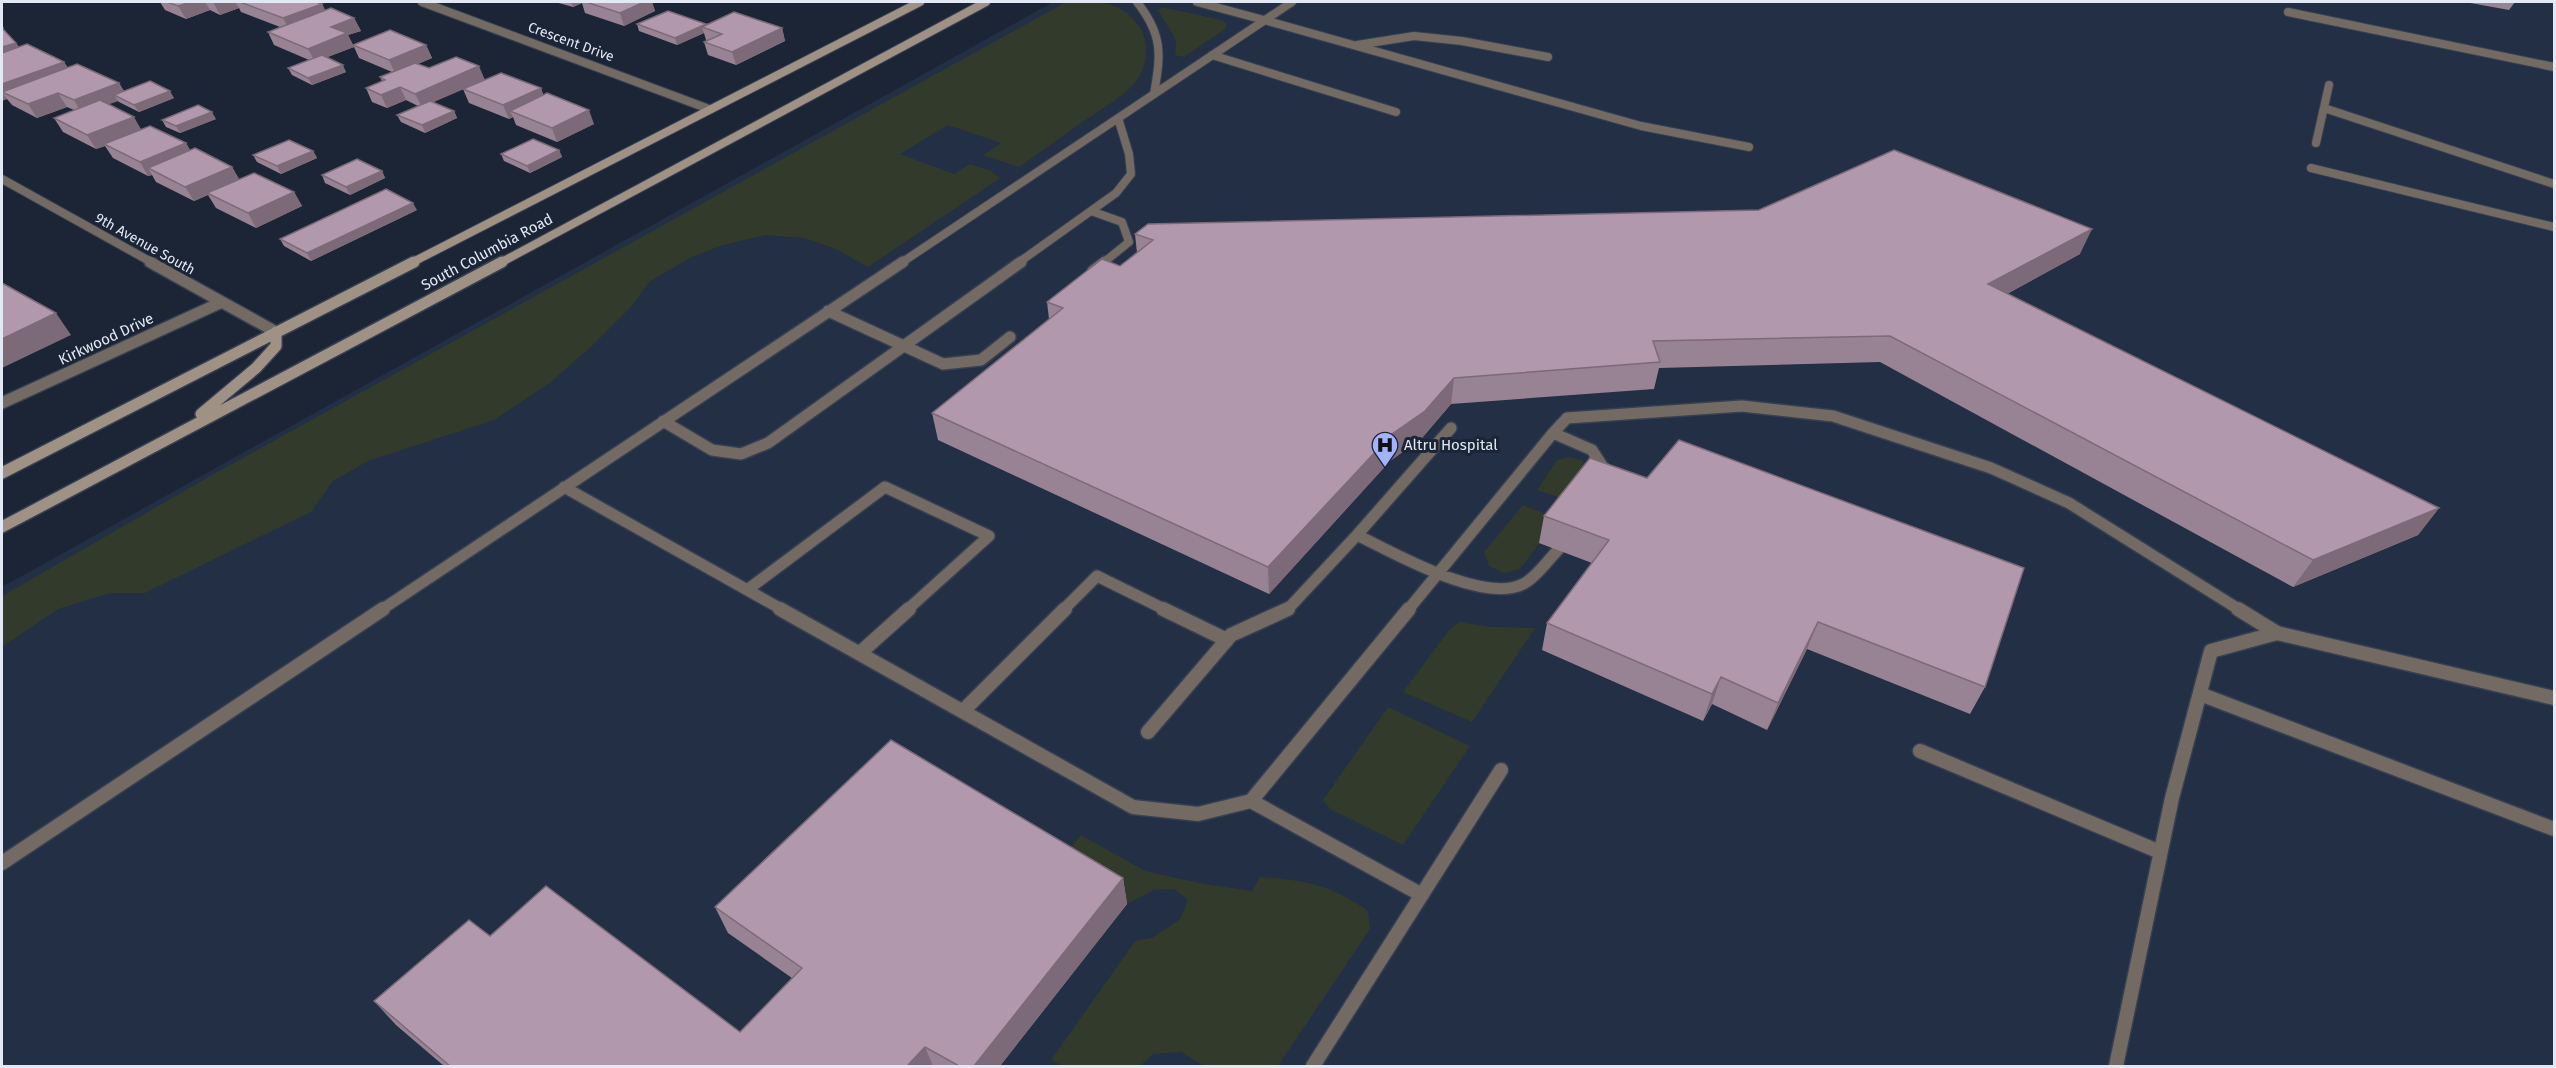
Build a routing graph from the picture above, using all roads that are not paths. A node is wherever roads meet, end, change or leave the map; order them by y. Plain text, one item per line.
1 (422, 2) edge
2 (920, 2) edge
3 (986, 2) edge
4 (1137, 2) edge
5 (1197, 2) edge
6 (1292, 2) edge
7 (2288, 12) dead end
8 (1264, 20) junction
9 (1354, 45) junction
10 (1212, 55) junction
11 (1548, 57) dead end
12 (2554, 67) edge
13 (2329, 85) dead end
14 (1154, 94) junction
15 (2324, 108) junction
16 (709, 109) junction
17 (1396, 112) dead end
18 (1118, 117) junction
19 (2316, 144) dead end
20 (1749, 147) dead end
21 (2311, 168) dead end
22 (2, 179) edge
23 (2554, 184) edge
24 (1091, 211) junction
25 (2554, 227) edge
26 (1085, 277) edge
27 (222, 302) junction
28 (828, 312) junction
29 (276, 332) junction
30 (1010, 337) dead end
31 (902, 347) junction
32 (2, 403) edge
33 (663, 421) junction
34 (1451, 428) dead end
35 (1553, 433) junction
36 (144, 451) junction
37 (2, 474) edge
38 (564, 487) junction
39 (1599, 490) edge
40 (2, 527) edge
41 (1357, 535) junction
42 (1558, 550) edge
43 (1439, 575) junction
44 (747, 590) junction
45 (2277, 633) junction
46 (1227, 640) junction
47 (860, 653) junction
48 (2200, 694) junction
49 (2554, 698) edge
50 (963, 711) junction
51 (1148, 732) dead end
52 (1920, 752) dead end
53 (1501, 770) dead end
54 (1251, 801) junction
55 (2554, 829) edge
56 (2160, 852) junction
57 (2, 863) edge
58 (1422, 895) junction
59 (1313, 1066) edge
60 (2116, 1066) edge

1 - 16 street, Crescent Drive
2 - 16 main road, South Columbia Road
3 - 36 main road, South Columbia Road
4 - 14 street
5 - 8 street
6 - 8 street
7 - 12 street
8 - 9 street
8 - 10 street
9 - 11 street
9 - 20 street
10 - 14 street
10 - 17 street
13 - 15 street
14 - 18 street
15 - 19 street
15 - 23 street
16 - 29 main road, South Columbia Road
18 - 24 street
18 - 28 street
21 - 25 street
22 - 27 street, 9th Avenue South
24 - 26 street
24 - 31 street
27 - 29 street, 9th Avenue South
27 - 32 street, Kirkwood Drive
28 - 31 street
28 - 33 street
29 - 36 main road
29 - 37 main road, South Columbia Road
30 - 31 street
31 - 33 street
33 - 38 street
34 - 41 street
35 - 39 street
35 - 43 street
35 - 45 street
36 - 40 main road, South Columbia Road
38 - 44 street
38 - 57 street
41 - 43 street
41 - 46 street
42 - 43 street
43 - 54 street
44 - 47 street
44 - 47 street
45 - 48 street
45 - 49 street
46 - 50 street
46 - 51 street
47 - 50 street
48 - 55 street
48 - 56 street
50 - 54 street
52 - 56 street
53 - 58 street
54 - 58 street
56 - 60 street
58 - 59 street

